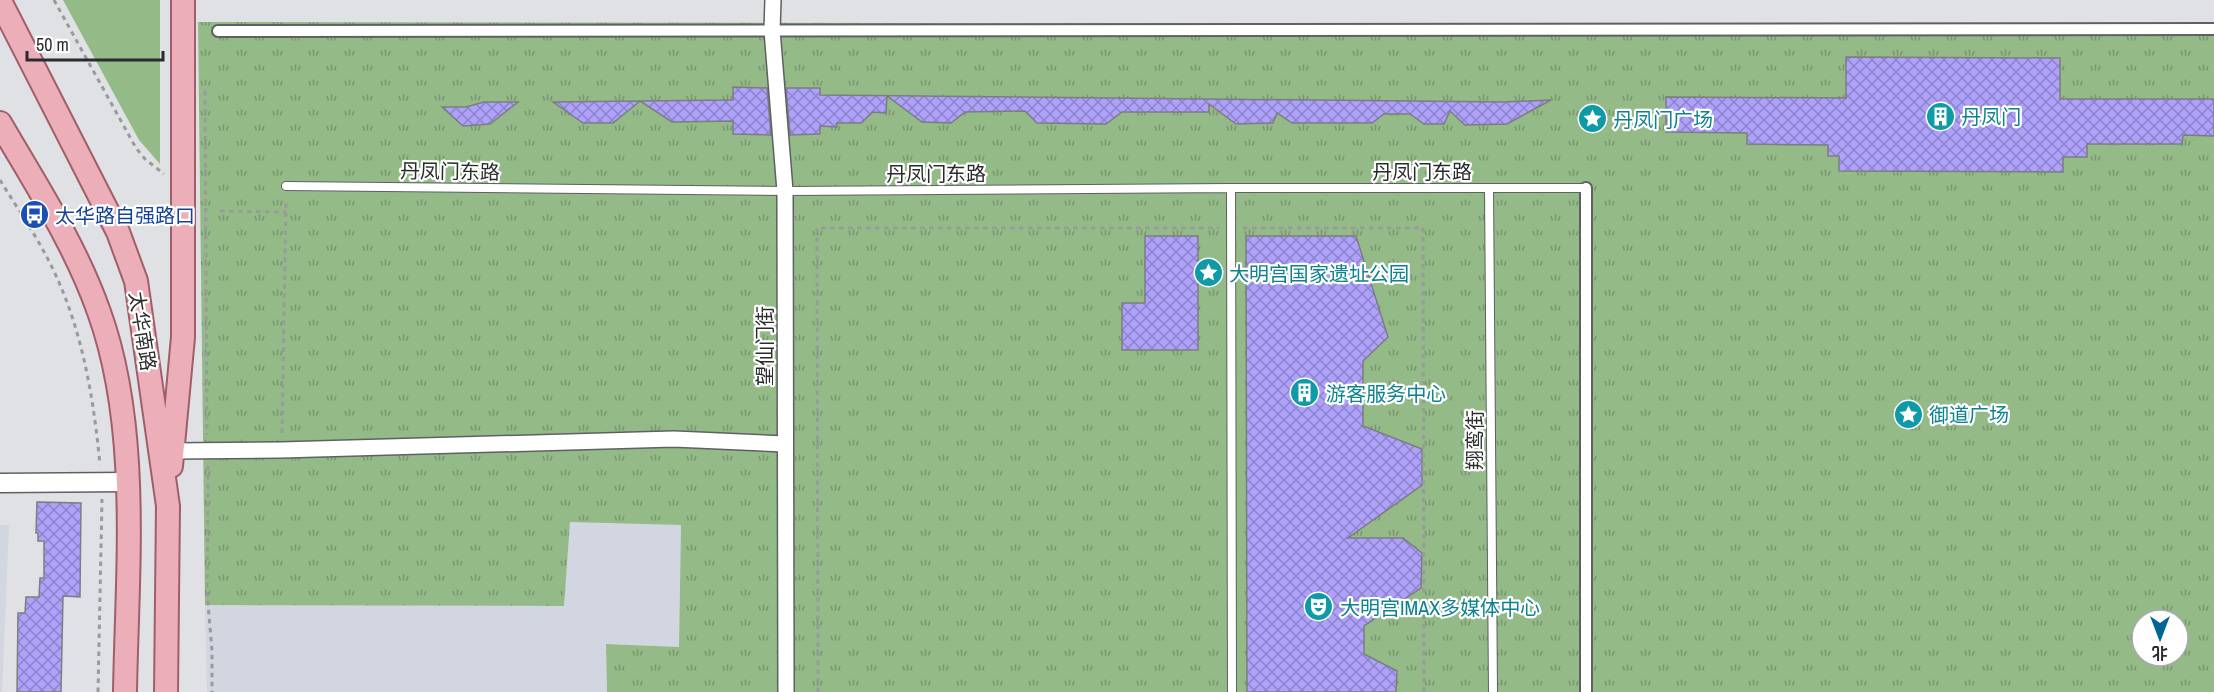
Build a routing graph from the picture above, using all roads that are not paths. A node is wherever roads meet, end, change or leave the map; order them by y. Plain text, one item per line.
1 (183, 0) edge
2 (773, 0) edge
3 (0, 1) edge
4 (2214, 29) edge
5 (772, 30) junction
6 (218, 31) dead end
7 (0, 123) edge
8 (286, 186) road end
9 (1231, 188) junction
10 (1489, 188) junction
11 (1586, 188) joint
12 (785, 191) junction
13 (785, 444) junction
14 (173, 451) junction
15 (126, 482) junction
16 (0, 483) edge
17 (168, 506) junction
18 (125, 692) edge
19 (166, 692) edge
20 (786, 692) edge
21 (1232, 692) edge
22 (1493, 692) edge
23 (1586, 692) edge

1 - 14 main road
2 - 5 street, 望仙门街
3 - 17 main road, 太华南路
4 - 5 street
5 - 6 street
5 - 12 street, 望仙门街
7 - 15 main road, 太华南路
8 - 12 lane, 丹凤门东路
9 - 10 lane, 丹凤门东路
9 - 12 lane, 丹凤门东路
9 - 21 lane
10 - 11 lane, 丹凤门东路
10 - 22 lane, 翔鸾街
11 - 23 street
12 - 13 street, 望仙门街
13 - 14 street
13 - 20 street, 望仙门街
14 - 17 main road
15 - 16 street
15 - 18 main road, 太华南路
17 - 19 main road, 太华南路

